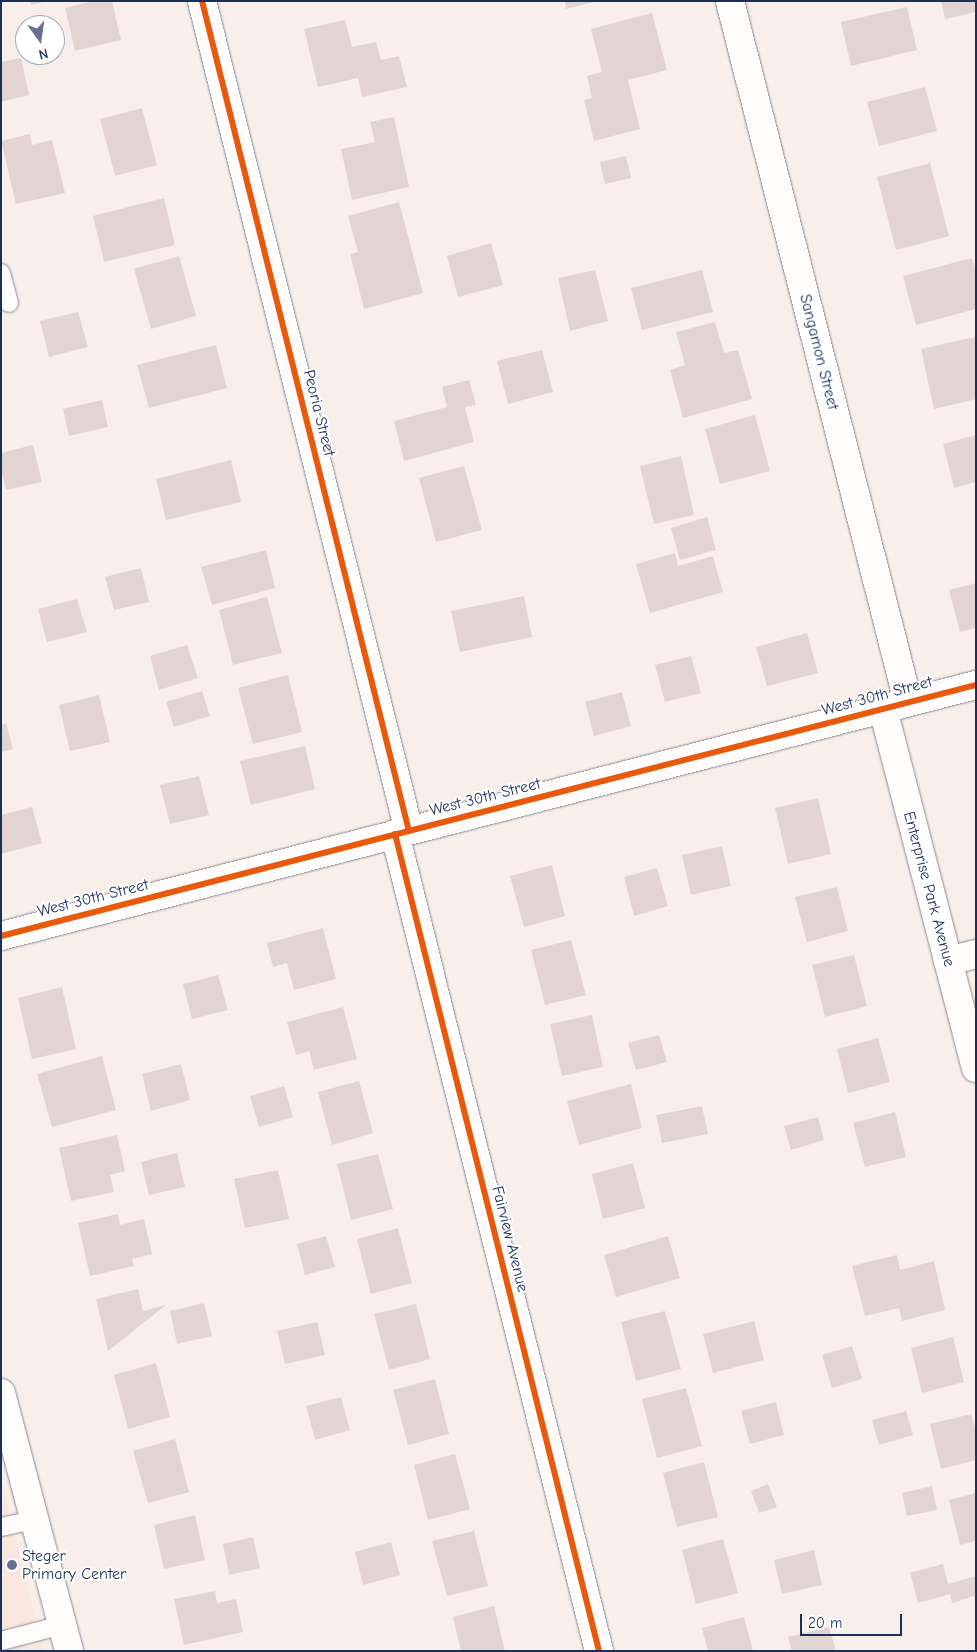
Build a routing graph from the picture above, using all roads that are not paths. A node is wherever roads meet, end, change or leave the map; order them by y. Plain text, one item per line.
1 (202, 1) edge
2 (730, 1) edge
3 (1, 273) edge
4 (9, 303) dead end
5 (976, 685) edge
6 (895, 706) junction
7 (402, 832) junction
8 (1, 936) edge
9 (976, 954) edge
10 (948, 961) junction
11 (976, 1068) edge
12 (1, 1393) edge
13 (34, 1520) junction
14 (1, 1527) edge
15 (62, 1625) junction
16 (1, 1641) edge
17 (69, 1651) edge
18 (599, 1651) edge

1 - 7 street, Peoria Street
2 - 6 street, Sangamon Street
3 - 4 lane
5 - 6 street, West 30th Street
6 - 7 street, West 30th Street
6 - 10 street, Enterprise Park Avenue
7 - 8 street, West 30th Street
7 - 18 street, Fairview Avenue
9 - 10 street
10 - 11 street, Enterprise Park Avenue
12 - 13 street
13 - 14 lane
13 - 15 street
15 - 16 lane
15 - 17 street

